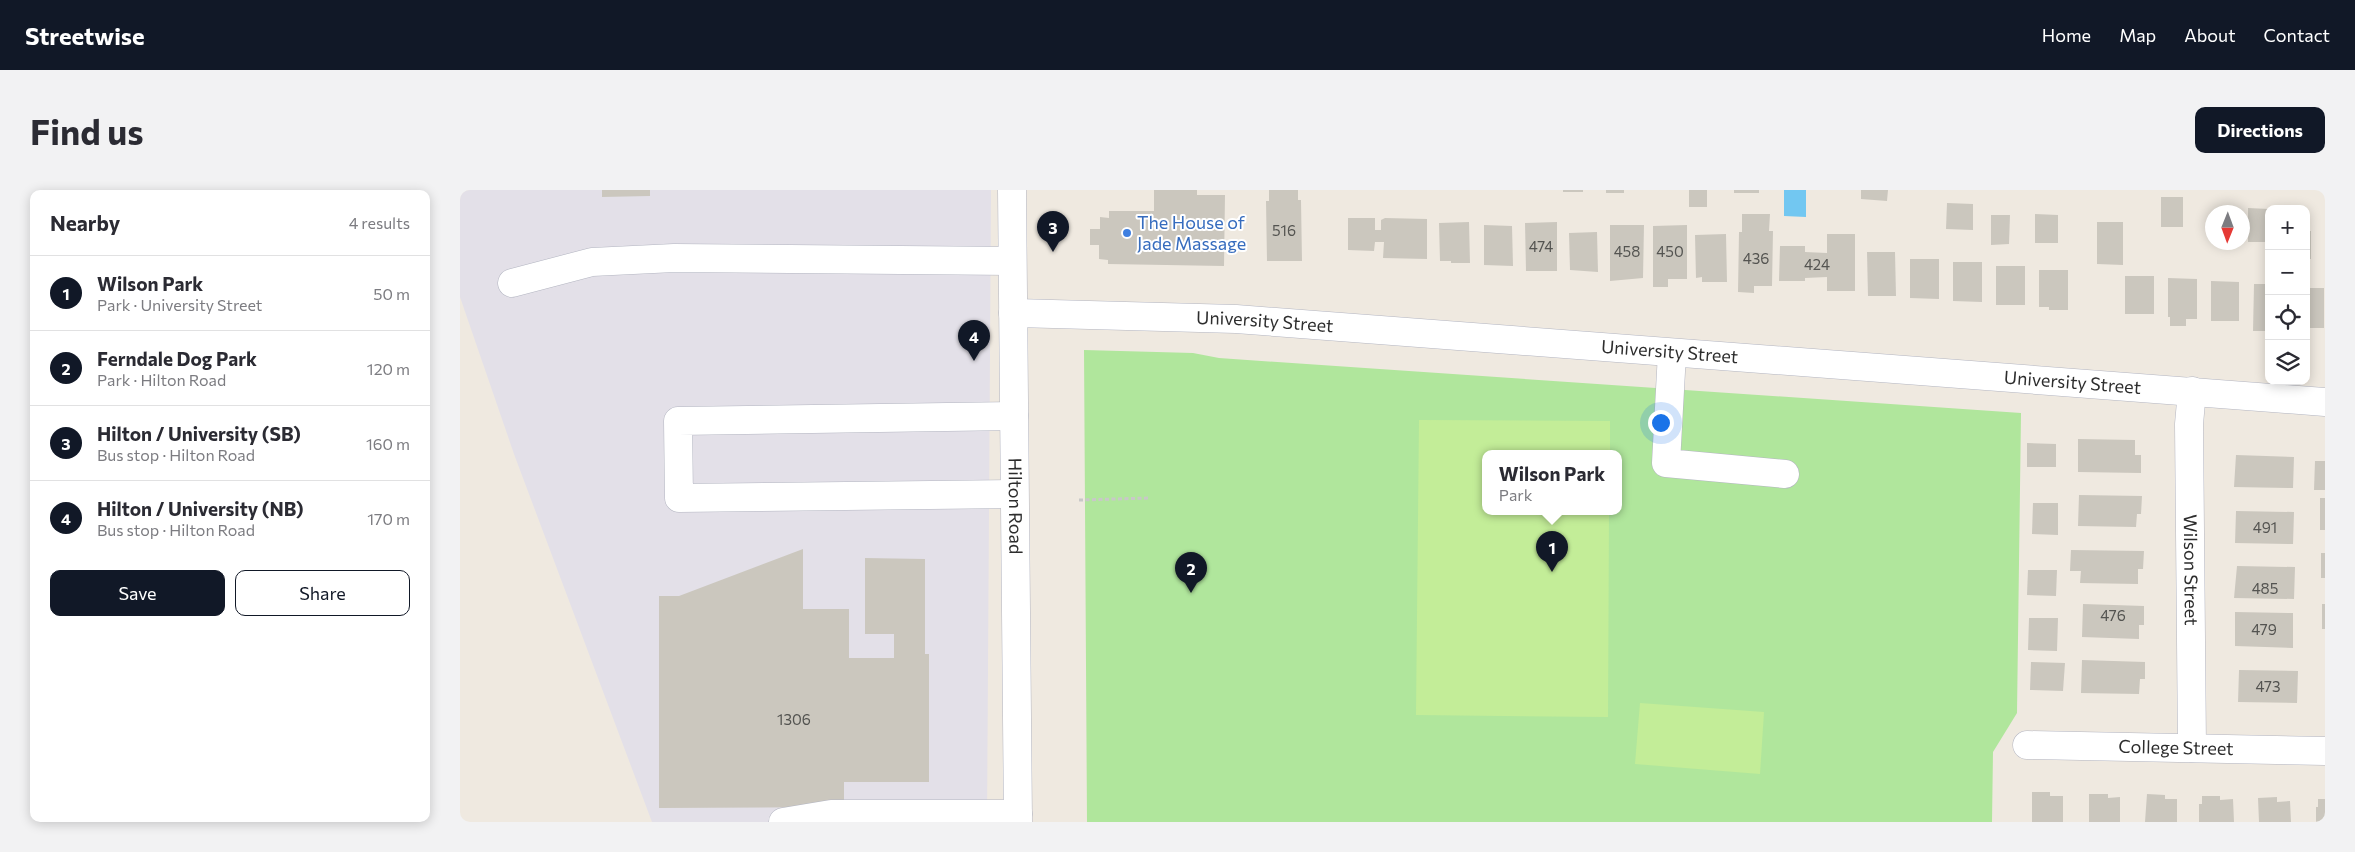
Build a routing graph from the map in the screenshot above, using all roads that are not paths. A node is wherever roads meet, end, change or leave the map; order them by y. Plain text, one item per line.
1 (1012, 190) edge
2 (1012, 260) junction
3 (512, 283) dead end
4 (1013, 313) junction
5 (1672, 353) junction
6 (2192, 391) junction
7 (2325, 402) edge
8 (1014, 416) junction
9 (1786, 474) dead end
10 (1014, 494) junction
11 (2027, 745) dead end
12 (2192, 748) junction
13 (2325, 752) edge
14 (1018, 818) edge
15 (783, 822) edge

1 - 2 street, Hilton Road
2 - 3 street
2 - 4 street, Hilton Road
4 - 5 street, University Street
4 - 8 street, Hilton Road
5 - 6 street, University Street
5 - 9 street
6 - 7 street, University Street
6 - 12 street, Wilson Street
8 - 10 street, Hilton Road
8 - 10 street
10 - 14 street, Hilton Road
11 - 12 street, College Street
12 - 13 street, College Street
14 - 15 street

